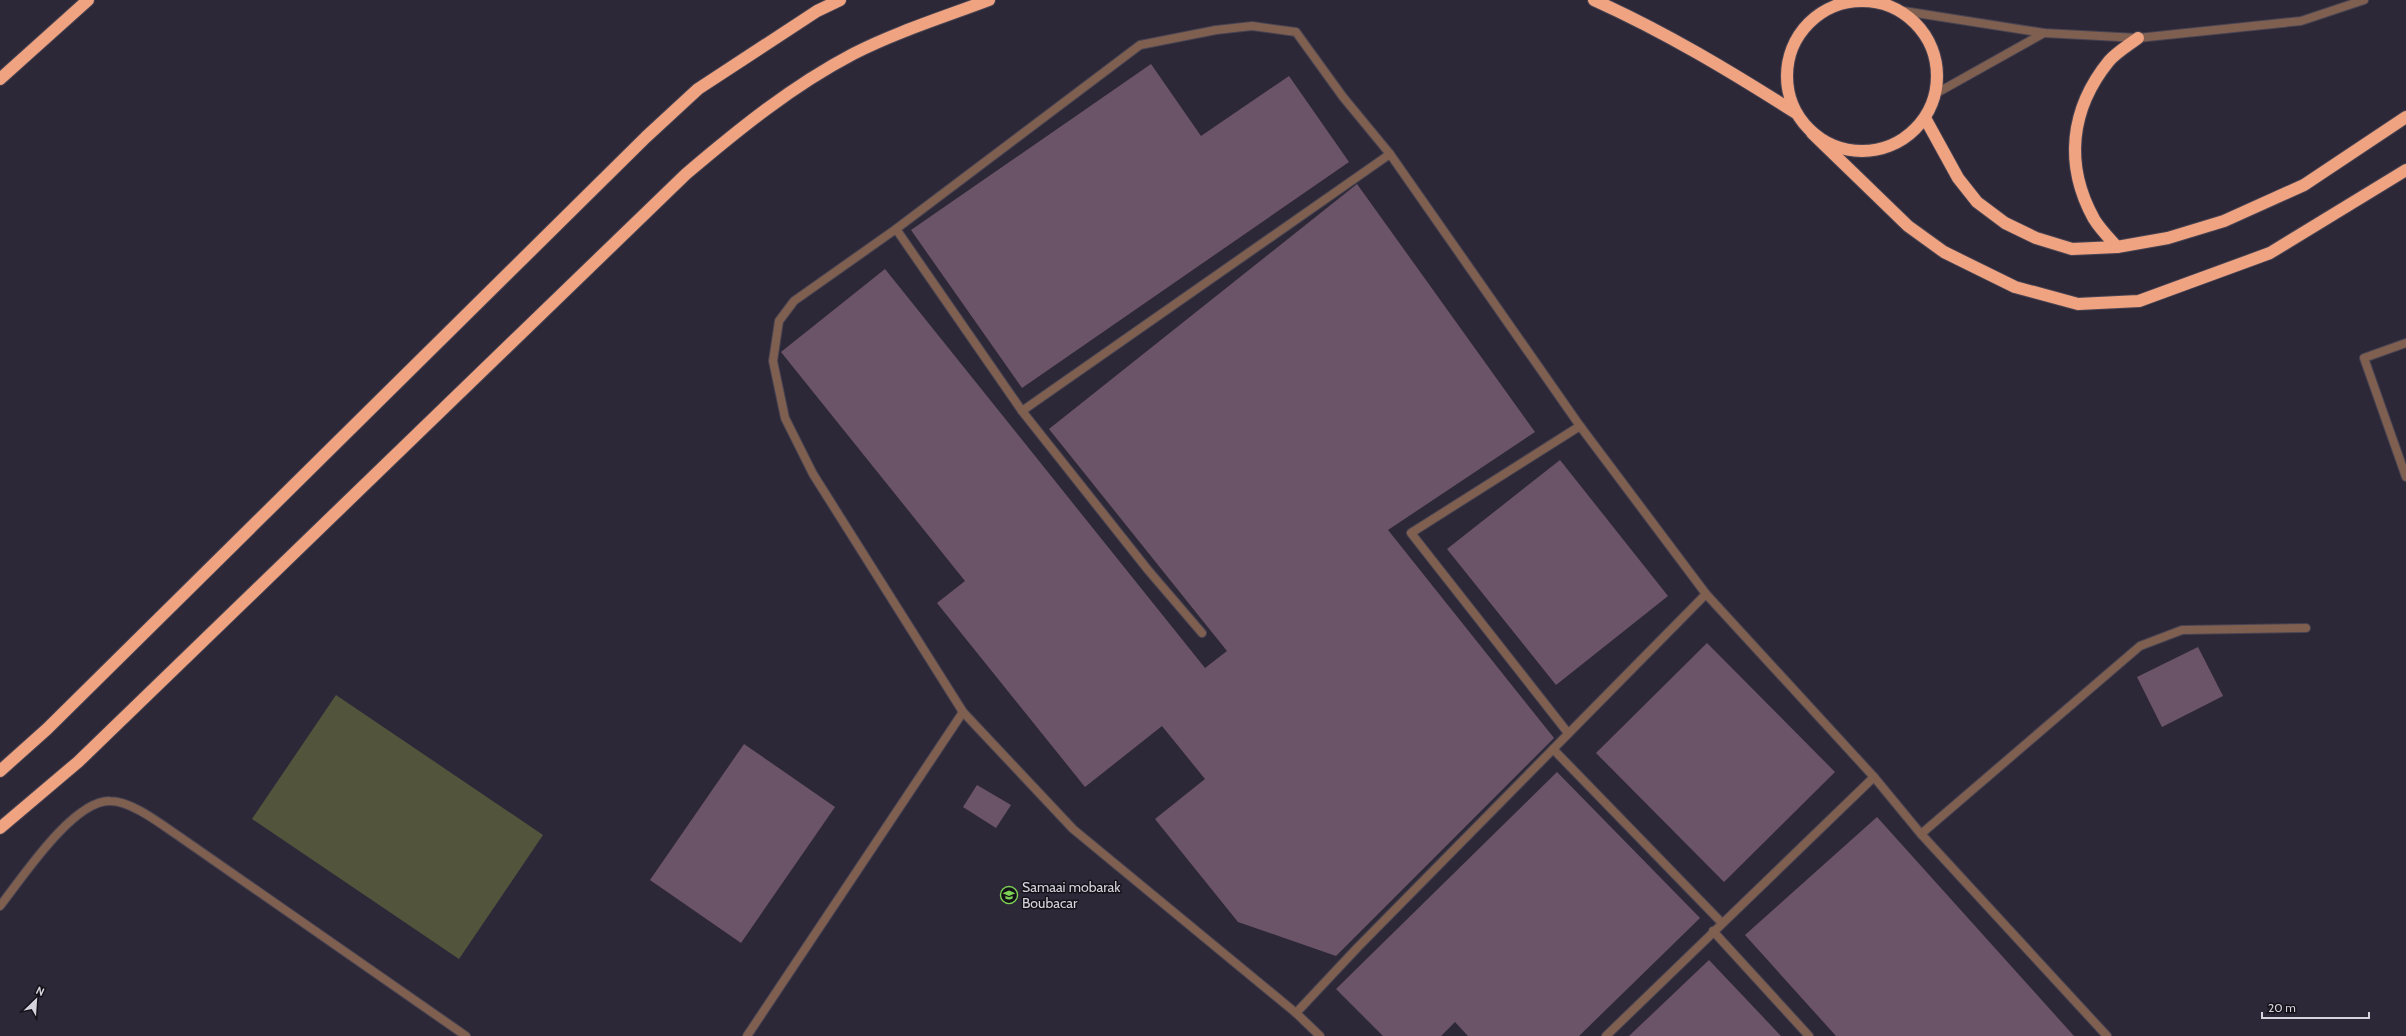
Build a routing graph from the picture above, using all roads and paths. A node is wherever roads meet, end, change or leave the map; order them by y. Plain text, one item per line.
1 (88, 0) edge
2 (840, 0) edge
3 (989, 0) edge
4 (1594, 0) edge
5 (2364, 0) edge
6 (1845, 1) edge
7 (1896, 10) junction
8 (2044, 33) junction
9 (2138, 38) junction
10 (0, 79) edge
11 (1935, 94) junction
12 (1796, 113) junction
13 (2406, 116) edge
14 (1925, 118) junction
15 (1812, 133) junction
16 (1390, 154) junction
17 (2406, 170) edge
18 (896, 230) junction
19 (2117, 247) junction
20 (2406, 343) edge
21 (1022, 411) junction
22 (1580, 426) junction
23 (2406, 477) edge
24 (1706, 594) junction
25 (2306, 628) dead end
26 (1202, 633) dead end
27 (963, 712) junction
28 (1568, 733) junction
29 (1553, 749) junction
30 (0, 771) edge
31 (1874, 777) junction
32 (0, 828) edge
33 (1921, 834) junction
34 (0, 906) edge
35 (1722, 923) junction
36 (1713, 931) junction
37 (1296, 1013) junction
38 (466, 1036) edge
39 (747, 1036) edge
40 (1320, 1036) edge
41 (1606, 1036) edge
42 (1809, 1036) edge
43 (2107, 1036) edge

1 - 10 highway
2 - 30 highway
3 - 32 highway
4 - 12 highway
5 - 9 street
6 - 7 highway
6 - 12 highway
7 - 8 street
7 - 11 highway
8 - 9 street
8 - 11 street
9 - 19 highway
11 - 14 highway
12 - 15 highway
13 - 19 highway
14 - 15 highway
14 - 19 highway
15 - 17 highway
16 - 18 street
16 - 21 street
16 - 22 street
18 - 21 street
18 - 27 street
20 - 23 street
21 - 26 street
22 - 24 street
22 - 28 street
24 - 28 street
24 - 31 street
25 - 33 street
27 - 37 street
27 - 39 street
28 - 29 street
29 - 35 street
29 - 37 street
31 - 33 street
31 - 35 street
33 - 43 street
34 - 38 street
35 - 36 street
36 - 41 street
36 - 42 street
37 - 40 street

